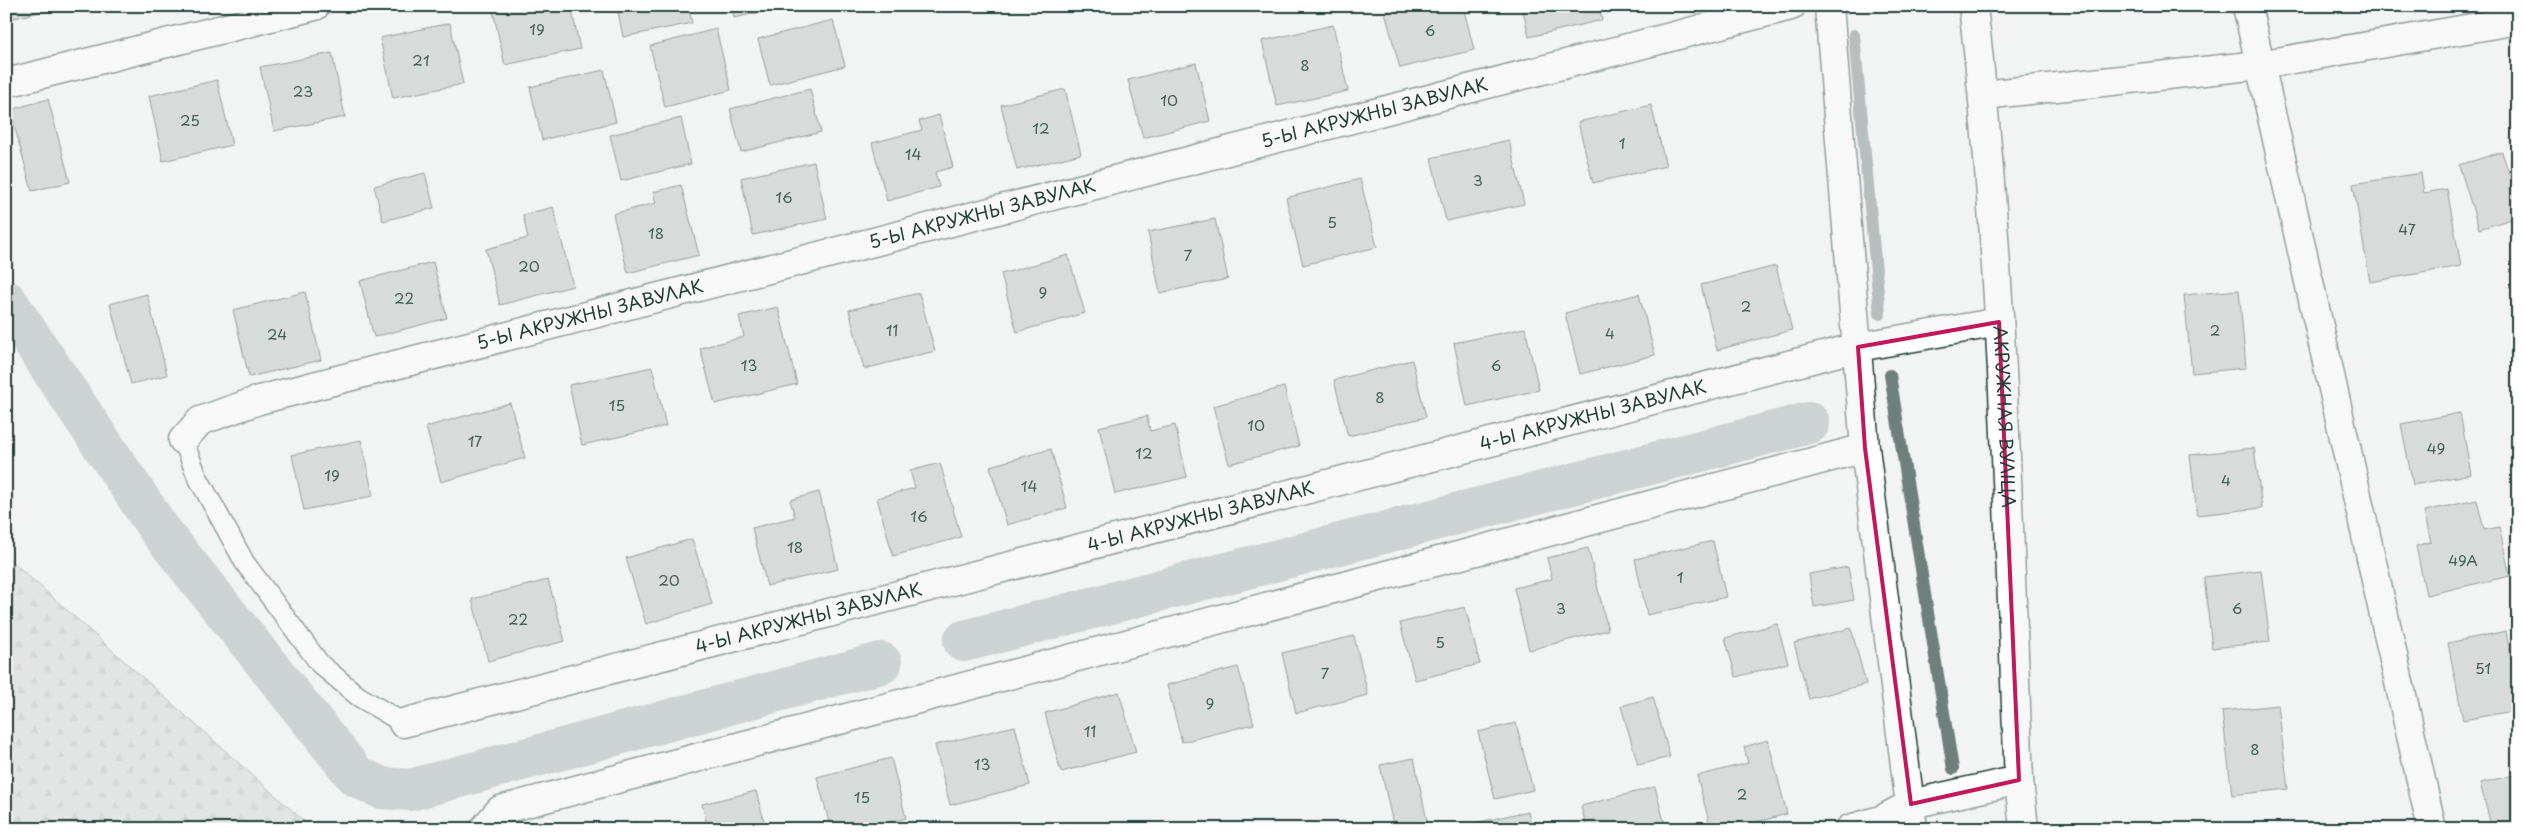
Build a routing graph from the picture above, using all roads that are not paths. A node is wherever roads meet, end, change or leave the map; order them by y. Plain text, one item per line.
1 (315, 6) edge
2 (1791, 6) edge
3 (1828, 6) edge
4 (1973, 6) edge
5 (2247, 6) edge
6 (2518, 20) edge
7 (2259, 65) junction
8 (6, 83) edge
9 (1983, 95) junction
10 (1999, 322) junction
11 (1858, 347) junction
12 (183, 440) joint
13 (1865, 448) junction
14 (403, 723) joint
15 (2020, 780) junction
16 (1912, 817) edge
17 (484, 829) edge
18 (1850, 829) edge
19 (2024, 829) edge
20 (2432, 829) edge

1 - 8 street
2 - 12 street, 5-Ы АКРУЖНЫ ЗАВУЛАК
3 - 11 street
4 - 9 street, АКРУЖНАЯ ВУЛІЦА
5 - 7 street
6 - 7 street
7 - 9 street
7 - 20 street
9 - 10 street, АКРУЖНАЯ ВУЛІЦА
10 - 11 street, 4-Ы АКРУЖНЫ ЗАВУЛАК
10 - 15 street, АКРУЖНАЯ ВУЛІЦА
11 - 13 street
11 - 14 street, 4-Ы АКРУЖНЫ ЗАВУЛАК
12 - 14 lane
13 - 16 street
13 - 17 street
15 - 16 street
15 - 19 street, АКРУЖНАЯ ВУЛІЦА
16 - 18 street

